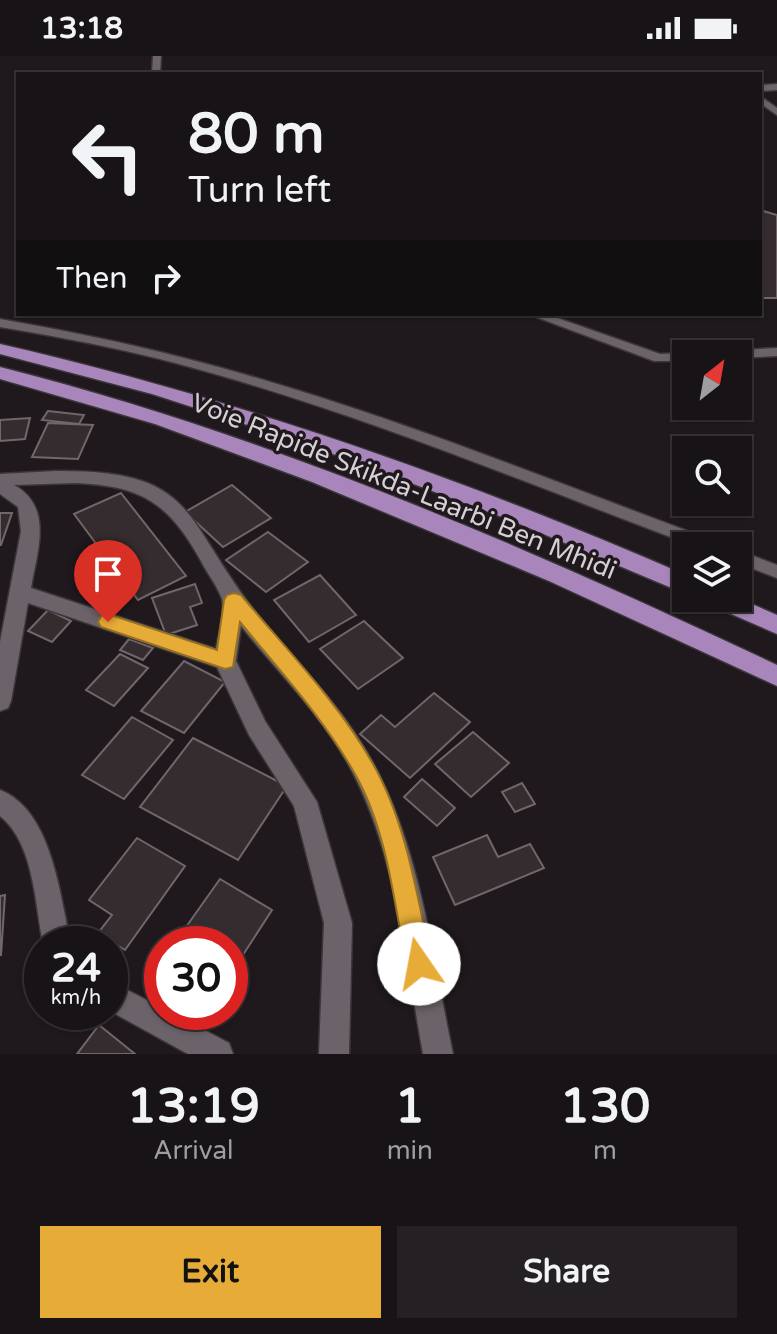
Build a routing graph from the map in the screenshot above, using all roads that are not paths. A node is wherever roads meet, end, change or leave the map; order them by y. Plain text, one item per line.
1 (44, 316) edge
2 (540, 316) edge
3 (0, 323) edge
4 (43, 330) junction
5 (0, 349) edge
6 (777, 352) edge
7 (752, 353) edge
8 (672, 358) edge
9 (0, 373) edge
10 (0, 480) edge
11 (0, 486) edge
12 (672, 532) edge
13 (752, 562) edge
14 (777, 572) edge
15 (672, 579) edge
16 (20, 592) junction
17 (234, 600) junction
18 (748, 612) edge
19 (777, 625) edge
20 (225, 661) junction
21 (777, 676) edge
22 (0, 701) edge
23 (0, 801) edge
24 (53, 926) edge
25 (128, 1005) edge
26 (218, 1054) edge
27 (334, 1054) edge
28 (438, 1054) edge

1 - 4 lane
2 - 8 lane
3 - 4 lane
4 - 12 lane
5 - 15 highway, Voie Rapide Skikda-Laarbi Ben Mhidi
6 - 7 lane
9 - 21 highway, Voie Rapide Skikda-Laarbi Ben Mhidi
10 - 17 street
11 - 16 street
13 - 14 lane
16 - 20 street
16 - 22 street
17 - 20 street
17 - 28 street
18 - 19 highway
20 - 27 street
23 - 24 street
25 - 26 street

